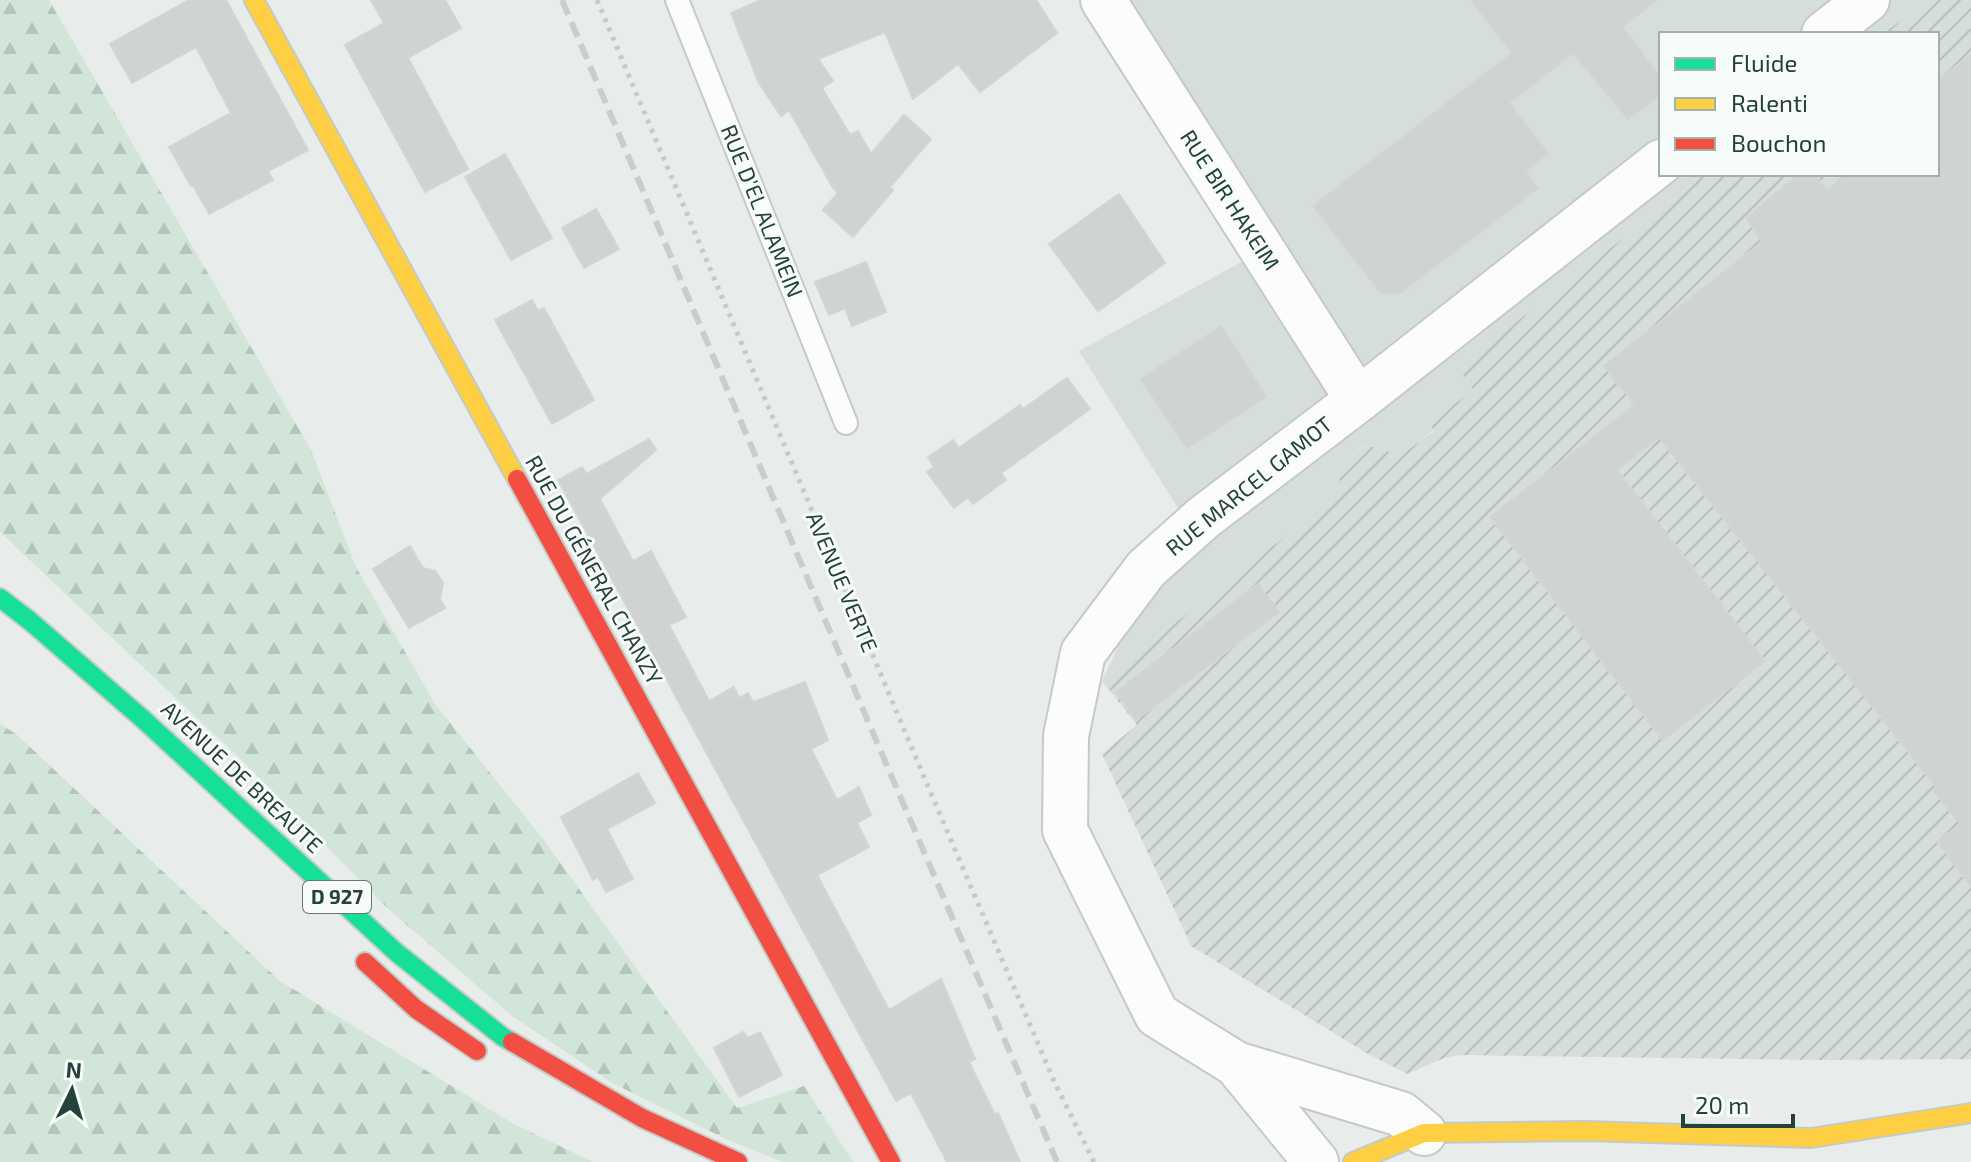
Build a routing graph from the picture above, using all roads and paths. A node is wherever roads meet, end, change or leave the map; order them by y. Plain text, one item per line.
1 (254, 0) edge
2 (597, 0) edge
3 (677, 0) edge
4 (1103, 0) edge
5 (1867, 0) edge
6 (1827, 32) edge
7 (1659, 164) edge
8 (1358, 400) junction
9 (846, 423) dead end
10 (0, 598) edge
11 (358, 955) dead end
12 (486, 1058) dead end
13 (1236, 1064) junction
14 (1971, 1113) edge
15 (1424, 1133) junction
16 (738, 1162) edge
17 (891, 1162) edge
18 (1094, 1162) edge
19 (1316, 1162) edge
20 (1353, 1162) edge

1 - 17 main road, RUE DU GÉNERAL CHANZY
2 - 18 path, AVENUE VERTE
3 - 9 lane, RUE D'EL ALAMEIN
4 - 8 street, RUE BIR HAKEIM
5 - 6 street
7 - 8 street, RUE MARCEL GAMOT
8 - 13 street, RUE MARCEL GAMOT
10 - 16 main road, AVENUE DE BREAUTE / D 927
11 - 12 main road
13 - 15 street, RUE MARCEL GAMOT
13 - 19 street, RUE MARCEL GAMOT
14 - 15 main road
15 - 20 main road

